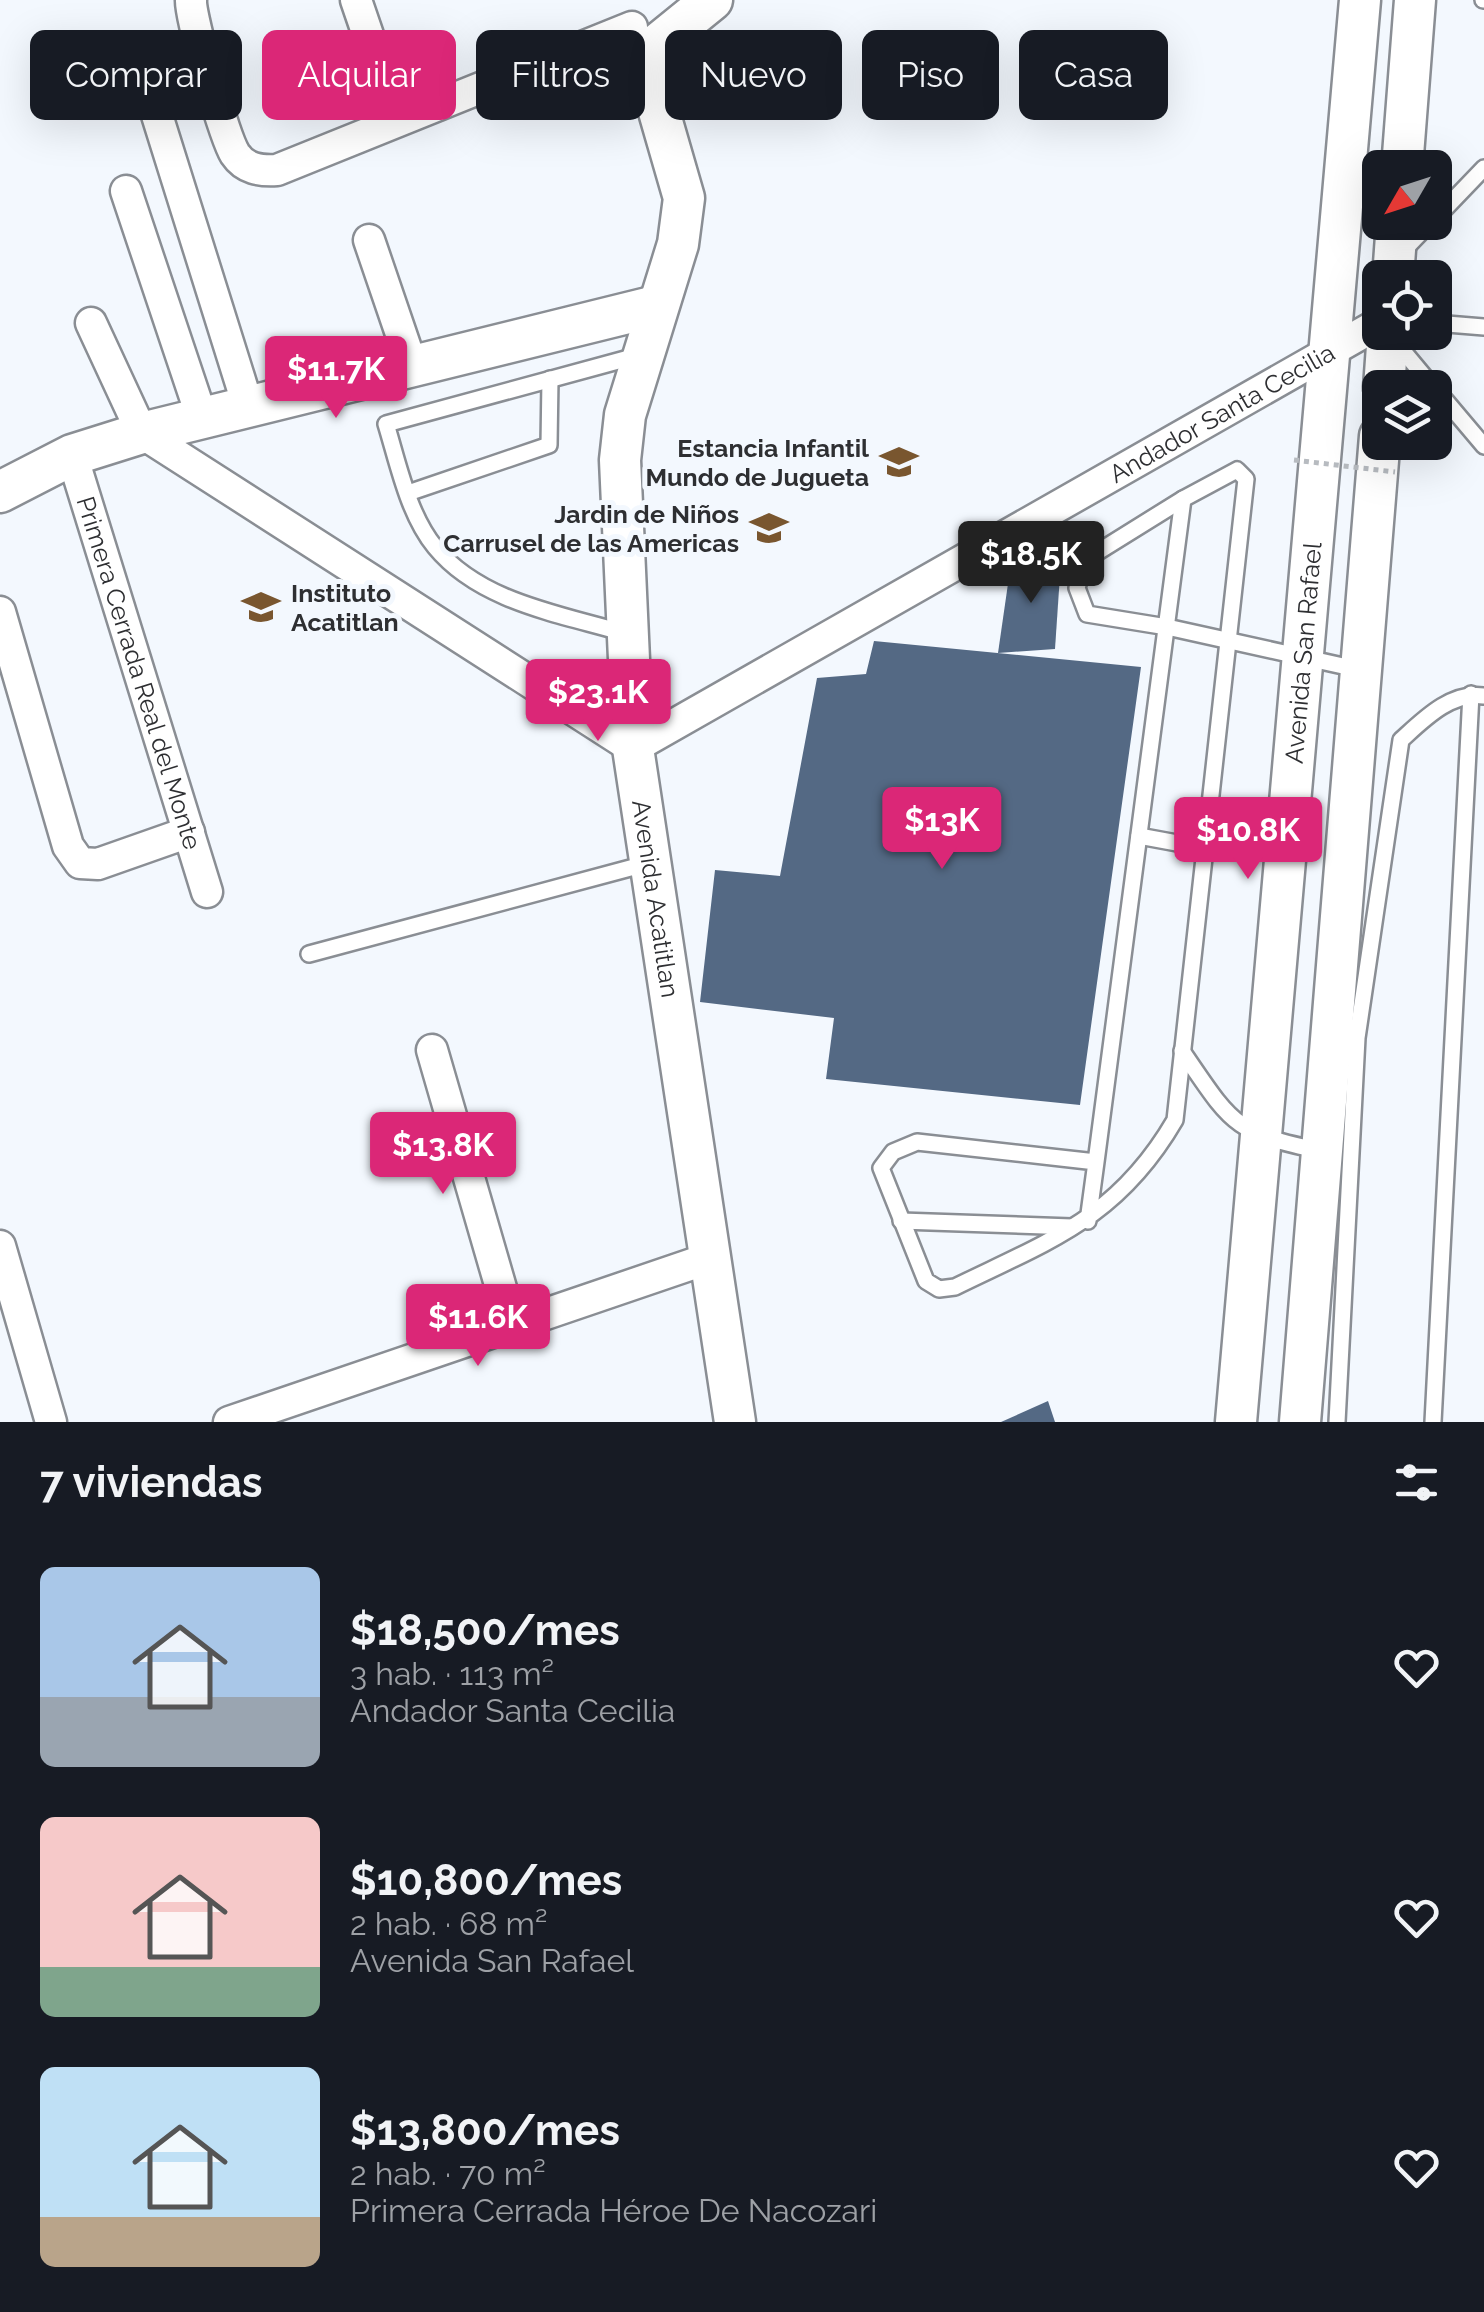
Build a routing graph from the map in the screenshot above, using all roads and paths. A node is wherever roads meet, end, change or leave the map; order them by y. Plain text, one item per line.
1 (191, 0) edge
2 (356, 0) edge
3 (712, 0) edge
4 (1360, 0) edge
5 (1415, 0) edge
6 (632, 28) edge
7 (199, 30) edge
8 (366, 30) edge
9 (456, 97) edge
10 (162, 120) edge
11 (224, 120) edge
12 (397, 120) edge
13 (1403, 150) edge
14 (1484, 168) edge
15 (126, 191) dead end
16 (1452, 201) edge
17 (369, 240) dead end
18 (656, 306) junction
19 (90, 323) dead end
20 (1452, 324) edge
21 (1484, 327) edge
22 (1362, 332) edge
23 (1329, 349) junction
24 (1403, 350) edge
25 (642, 354) junction
26 (412, 366) junction
27 (1420, 370) edge
28 (550, 379) junction
29 (248, 406) junction
30 (1452, 408) edge
31 (202, 418) junction
32 (142, 433) junction
33 (1484, 446) edge
34 (72, 456) junction
35 (1362, 456) edge
36 (1294, 460) dead end
37 (1386, 460) edge
38 (0, 492) edge
39 (408, 492) junction
40 (1183, 498) junction
41 (0, 612) edge
42 (1167, 627) junction
43 (628, 634) junction
44 (1226, 640) junction
45 (1302, 660) junction
46 (1361, 670) junction
47 (1477, 695) edge
48 (633, 748) junction
49 (189, 832) junction
50 (1139, 836) junction
51 (1204, 848) junction
52 (650, 863) junction
53 (207, 892) dead end
54 (309, 954) dead end
55 (432, 1050) dead end
56 (1182, 1051) junction
57 (1260, 1138) junction
58 (1322, 1150) junction
59 (1096, 1162) junction
60 (901, 1221) junction
61 (1082, 1224) junction
62 (0, 1246) edge
63 (707, 1260) junction
64 (512, 1326) junction
65 (52, 1422) edge
66 (229, 1422) edge
67 (735, 1422) edge
68 (1236, 1422) edge
69 (1300, 1422) edge
70 (1337, 1422) edge
71 (1433, 1422) edge

1 - 7 street
2 - 8 street
3 - 6 main road
4 - 23 main road, Avenida San Rafael
5 - 13 main road
6 - 9 street
6 - 18 main road, Avenida Acatitlan
10 - 29 street
11 - 12 street
14 - 16 lane
15 - 31 street
17 - 26 street
18 - 25 main road, Avenida Acatitlan
18 - 26 main road
19 - 32 street
20 - 21 lane
22 - 23 street, Andador Santa Cecilia
23 - 45 main road, Avenida San Rafael
23 - 48 street, Andador Santa Cecilia
24 - 27 lane
25 - 28 lane
25 - 43 main road, Avenida Acatitlan
26 - 29 main road
28 - 39 lane
28 - 39 lane
29 - 31 main road
30 - 33 lane
31 - 32 main road
32 - 34 main road
32 - 48 street
34 - 38 main road
34 - 49 street, Primera Cerrada Real del Monte
35 - 36 path, bridge
37 - 46 main road
39 - 43 lane
40 - 42 lane
40 - 42 lane
40 - 44 lane
41 - 49 street
42 - 44 lane
42 - 50 lane
43 - 48 main road, Avenida Acatitlan
44 - 45 lane
44 - 51 lane
45 - 46 lane
45 - 57 main road, Avenida San Rafael
46 - 58 main road
47 - 70 lane
47 - 71 lane
48 - 52 main road, Avenida Acatitlan
49 - 53 street, Primera Cerrada Real del Monte
50 - 51 lane
50 - 59 lane
51 - 56 lane
52 - 54 lane
52 - 63 main road, Avenida Acatitlan
55 - 64 street
56 - 57 lane
56 - 61 lane
57 - 58 lane
57 - 68 main road, Avenida San Rafael
58 - 69 main road
59 - 60 lane
59 - 61 lane
60 - 61 lane
60 - 61 lane
62 - 65 street
63 - 64 street
63 - 67 main road, Avenida Acatitlan
64 - 66 street

